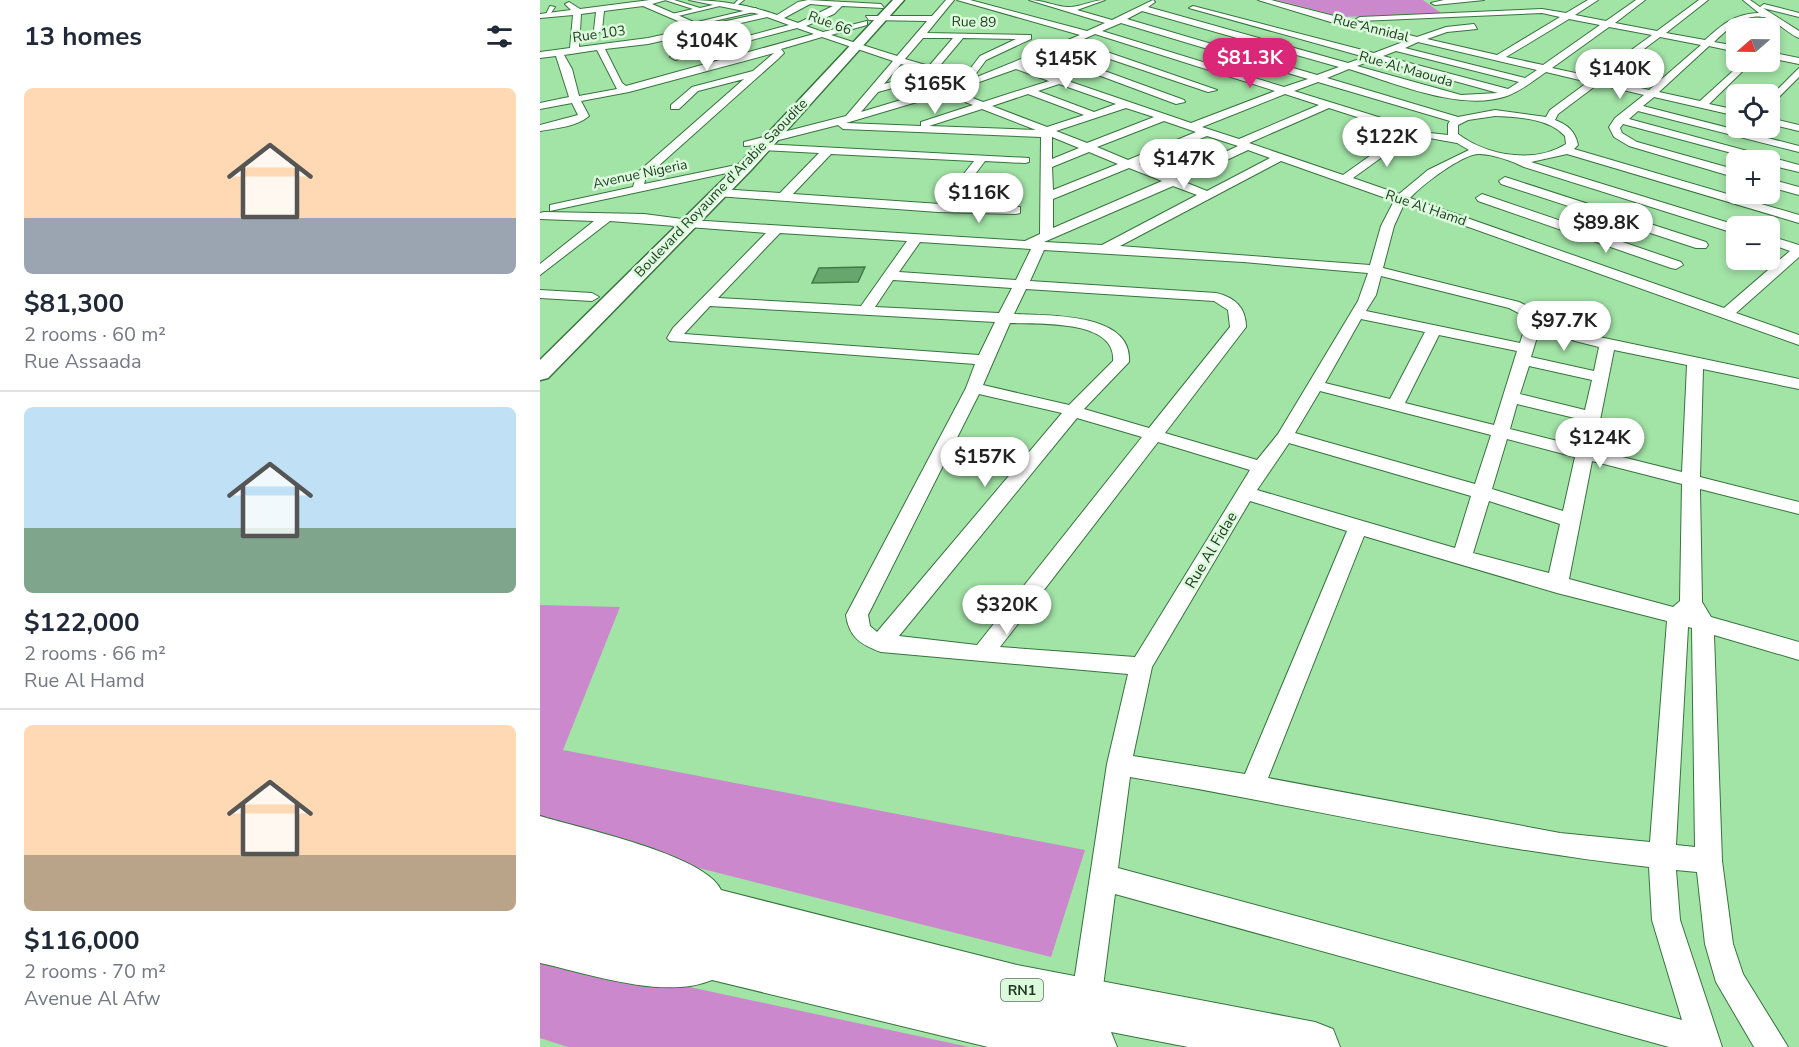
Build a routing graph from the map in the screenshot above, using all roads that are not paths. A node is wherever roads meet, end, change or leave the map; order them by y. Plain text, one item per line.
1 (662, 0) edge
2 (668, 0) edge
3 (693, 0) edge
4 (761, 0) edge
5 (899, 0) edge
6 (950, 0) edge
7 (961, 0) edge
8 (1033, 0) edge
9 (1053, 0) edge
10 (1101, 0) edge
11 (1156, 0) edge
12 (1262, 0) edge
13 (1480, 0) edge
14 (1570, 0) edge
15 (1594, 0) edge
16 (1641, 0) edge
17 (1704, 0) edge
18 (1043, 1) edge
19 (1434, 1) edge
20 (1526, 1) edge
21 (1745, 1) edge
22 (567, 2) dead end
23 (843, 2) edge
24 (614, 4) edge
25 (705, 4) edge
26 (744, 6) edge
27 (1185, 6) dead end
28 (1583, 6) junction
29 (640, 7) junction
30 (1141, 8) junction
31 (600, 9) junction
32 (1070, 10) junction
33 (577, 11) junction
34 (1303, 11) junction
35 (1542, 11) junction
36 (546, 12) edge
37 (876, 13) edge
38 (768, 14) junction
39 (674, 15) junction
40 (1768, 15) junction
41 (1799, 15) edge
42 (986, 16) junction
43 (1454, 16) junction
44 (1566, 16) junction
45 (778, 18) junction
46 (1739, 18) edge
47 (933, 19) junction
48 (1117, 21) junction
49 (1337, 21) junction
50 (689, 22) junction
51 (1554, 24) junction
52 (1607, 24) junction
53 (1531, 25) dead end
54 (797, 26) junction
55 (1055, 26) junction
56 (1259, 26) junction
57 (1487, 27) dead end
58 (703, 29) junction
59 (598, 30) dead end
60 (1726, 31) edge
61 (1091, 33) junction
62 (825, 34) junction
63 (1234, 34) junction
64 (1657, 34) junction
65 (1799, 34) edge
66 (919, 35) junction
67 (960, 36) junction
68 (974, 36) junction
69 (1028, 37) junction
70 (1419, 39) junction
71 (648, 41) junction
72 (1126, 41) junction
73 (1373, 42) dead end
74 (1707, 43) junction
75 (850, 44) junction
76 (1209, 44) junction
77 (1726, 47) edge
78 (600, 48) junction
79 (776, 48) junction
80 (1396, 48) junction
81 (574, 51) junction
82 (559, 53) junction
83 (1101, 53) junction
84 (668, 54) junction
85 (540, 55) edge
86 (1373, 57) junction
87 (1782, 57) edge
88 (1498, 58) junction
89 (899, 60) junction
90 (1799, 61) edge
91 (1077, 64) junction
92 (1349, 66) junction
93 (1018, 67) junction
94 (1543, 69) junction
95 (694, 70) junction
96 (1799, 71) edge
97 (758, 72) junction
98 (934, 72) junction
99 (1738, 72) edge
100 (1050, 76) junction
101 (1244, 78) junction
102 (1318, 78) junction
103 (1062, 80) junction
104 (1596, 80) junction
105 (1527, 81) junction
106 (969, 82) junction
107 (876, 89) junction
108 (625, 90) junction
109 (1212, 90) junction
110 (946, 91) junction
111 (1029, 91) junction
112 (1286, 91) junction
113 (1781, 91) joint
114 (1509, 93) junction
115 (1651, 93) junction
116 (1792, 93) dead end
117 (575, 100) junction
118 (1180, 102) junction
119 (1127, 104) junction
120 (1329, 104) junction
121 (1702, 105) junction
122 (540, 106) edge
123 (983, 106) junction
124 (675, 107) dead end
125 (1635, 107) junction
126 (1726, 110) edge
127 (1150, 112) junction
128 (1093, 115) junction
129 (1165, 117) junction
130 (1552, 117) junction
131 (849, 118) junction
132 (1458, 120) junction
133 (1619, 120) junction
134 (1780, 123) edge
135 (825, 126) junction
136 (1191, 127) junction
137 (540, 128) edge
138 (1799, 128) edge
139 (911, 129) junction
140 (1206, 132) junction
141 (1417, 132) junction
142 (1045, 133) junction
143 (757, 144) junction
144 (1243, 145) junction
145 (1088, 147) junction
146 (1462, 147) junction
147 (1799, 149) edge
148 (1567, 150) junction
149 (1729, 150) edge
150 (827, 152) junction
151 (1278, 158) junction
152 (1516, 158) junction
153 (981, 159) junction
154 (1025, 160) dead end
155 (1130, 164) junction
156 (1780, 164) edge
157 (1046, 165) junction
158 (1528, 165) junction
159 (746, 166) junction
160 (1799, 169) edge
161 (1726, 171) edge
162 (719, 172) junction
163 (1343, 180) junction
164 (1173, 181) junction
165 (1505, 181) junction
166 (1780, 186) edge
167 (640, 189) junction
168 (1799, 191) edge
169 (721, 193) junction
170 (1207, 195) junction
171 (783, 196) junction
172 (1047, 197) junction
173 (1482, 198) junction
174 (1402, 201) junction
175 (944, 207) junction
176 (1016, 210) dead end
177 (545, 213) edge
178 (607, 217) junction
179 (1460, 219) junction
180 (1799, 219) edge
181 (673, 221) junction
182 (690, 224) junction
183 (1722, 225) junction
184 (1726, 226) edge
185 (776, 230) junction
186 (915, 239) junction
187 (1038, 242) junction
188 (1780, 243) edge
189 (1701, 244) junction
190 (1103, 250) junction
191 (1799, 250) edge
192 (1676, 265) junction
193 (1376, 270) junction
194 (540, 271) edge
195 (890, 276) junction
196 (1022, 284) junction
197 (1648, 286) junction
198 (540, 294) edge
199 (592, 297) junction
200 (708, 302) junction
201 (865, 311) junction
202 (575, 313) dead end
203 (1357, 314) junction
204 (1726, 314) junction
205 (1536, 316) junction
206 (1004, 318) junction
207 (1434, 330) junction
208 (1799, 340) edge
209 (1607, 345) junction
210 (1523, 354) junction
211 (984, 360) junction
212 (1695, 361) junction
213 (540, 373) edge
214 (1601, 377) junction
215 (1799, 384) edge
216 (1315, 385) junction
217 (974, 388) junction
218 (1510, 397) junction
219 (1395, 406) junction
220 (1073, 411) junction
221 (1592, 417) junction
222 (1499, 433) junction
223 (1153, 436) junction
224 (1285, 436) junction
225 (1584, 455) junction
226 (1261, 467) junction
227 (1691, 482) junction
228 (1481, 492) junction
229 (1246, 493) junction
230 (1799, 508) edge
231 (1570, 520) junction
232 (1357, 530) junction
233 (1462, 557) junction
234 (1557, 585) junction
235 (1691, 613) junction
236 (881, 643) junction
237 (1799, 651) edge
238 (982, 654) junction
239 (1141, 666) junction
240 (1119, 764) junction
241 (1252, 786) junction
242 (540, 836) edge
243 (1662, 856) junction
244 (1710, 861) junction
245 (540, 866) edge
246 (1102, 877) junction
247 (540, 907) edge
248 (732, 914) junction
249 (540, 940) edge
250 (729, 961) junction
251 (1089, 1024) edge
252 (1704, 1044) edge
253 (1315, 1047) edge
254 (1772, 1047) edge

1 - 29 street
2 - 25 street
3 - 25 street, Rue 66
4 - 26 street
5 - 37 main road, Boulevard Royaume d'Arabie Saoudite
6 - 47 street
7 - 42 street
8 - 18 street
9 - 18 street
10 - 32 street
11 - 30 street
12 - 34 street
13 - 19 street
14 - 28 street
15 - 28 street
16 - 52 street, Rue Al Maouda
17 - 64 street
18 - 32 street
19 - 43 street
20 - 35 street
21 - 40 street
21 - 41 street
22 - 33 street
23 - 37 street
23 - 45 street
23 - 54 street
24 - 29 street
24 - 31 street
25 - 26 street, Rue 66
25 - 39 street
26 - 38 street, Rue 66
26 - 50 street
26 - 50 street
27 - 56 street
28 - 44 street
29 - 39 street
30 - 48 street
30 - 63 street, Rue Al Maouda
31 - 33 street
31 - 59 street
32 - 48 street
33 - 36 street
33 - 81 street
34 - 49 street
34 - 56 street
35 - 43 street
35 - 44 street
37 - 47 street
37 - 62 street
37 - 75 main road, Boulevard Royaume d'Arabie Saoudite
38 - 45 street, Rue 66
38 - 58 street, Rue 103
39 - 50 street
40 - 46 street
40 - 65 street
42 - 55 street
42 - 68 street
43 - 49 street
44 - 51 street
44 - 52 street
45 - 54 street, Rue 66
47 - 66 street
48 - 61 street
48 - 76 street
49 - 70 street
50 - 58 street
51 - 53 street
51 - 88 street
52 - 64 street
52 - 94 street, Rue Al Maouda
54 - 62 street, Rue 66
54 - 84 street
55 - 61 street
55 - 69 street
56 - 63 street
56 - 86 street
57 - 70 street
58 - 71 street, Rue 103
60 - 74 street
61 - 72 street
61 - 93 street
62 - 75 street, Rue 66
62 - 79 street
63 - 76 street
63 - 92 street, Rue Al Maouda
64 - 74 street
64 - 104 street
66 - 67 street, Rue 89
66 - 89 street
67 - 68 street, Rue 89
67 - 98 street
68 - 69 street, Rue 89
69 - 106 street
70 - 80 street
70 - 88 street
71 - 78 street, Rue 103
71 - 84 street
72 - 83 street
72 - 101 street
73 - 80 street, Rue Annidal
74 - 77 street
74 - 115 street
75 - 89 street, Rue 66
75 - 143 main road, Boulevard Royaume d'Arabie Saoudite
76 - 102 street
78 - 81 street, Rue 103
78 - 108 street
79 - 95 street
79 - 97 street
80 - 86 street
80 - 105 street, Rue Annidal
81 - 82 street, Rue 103
82 - 85 street, Rue 103
82 - 117 street
83 - 91 street
83 - 109 street
84 - 95 street
86 - 92 street
86 - 114 street
87 - 90 street
88 - 94 street
89 - 98 street, Rue 66
89 - 107 street
91 - 100 street
91 - 118 street
92 - 102 street
92 - 114 street, Rue Al Maouda
93 - 100 street, Rue Al Hamd
93 - 106 street
94 - 104 street
94 - 105 street, Rue Al Maouda
95 - 108 street
96 - 113 street
97 - 124 street
97 - 167 street
98 - 106 street, Rue 66
98 - 107 street
99 - 121 street
100 - 103 street, Rue Al Hamd
101 - 109 street
101 - 112 street
102 - 112 street
102 - 132 street
103 - 111 street
103 - 119 street, Rue Al Hamd
104 - 115 street
104 - 130 street
105 - 114 street, Rue Al Maouda
106 - 110 street
107 - 131 street
108 - 117 street
109 - 118 street
110 - 123 street
110 - 131 street
111 - 123 street
111 - 128 street
112 - 120 street
112 - 136 street
113 - 116 street
115 - 121 street
115 - 125 street
117 - 122 street
117 - 137 street
118 - 127 street
119 - 127 street, Rue Al Hamd
119 - 128 street
120 - 141 street
120 - 144 street
121 - 126 street
123 - 139 street
123 - 142 street
125 - 133 street
125 - 147 street
127 - 129 street, Rue Al Hamd
128 - 142 street
129 - 136 street, Rue Al Hamd
129 - 145 street
130 - 132 street
130 - 148 street
131 - 135 street
132 - 146 street
133 - 149 street
133 - 161 street
134 - 138 street
135 - 139 street
135 - 143 street
136 - 140 street, Rue Al Hamd
139 - 142 street
140 - 144 street, Rue Al Hamd
140 - 155 street
141 - 146 street
141 - 163 street
142 - 145 street
142 - 157 street
143 - 150 street
143 - 159 main road, Boulevard Royaume d'Arabie Saoudite
143 - 162 main road, Boulevard Royaume d'Arabie Saoudite
144 - 151 street, Rue Al Hamd
144 - 164 street
145 - 155 street
145 - 157 street
146 - 152 street, Rue Al Fidae
146 - 174 street, Rue Al Fidae
148 - 152 street
148 - 180 street
150 - 153 street
150 - 171 street
151 - 163 street, Rue Al Hamd
151 - 170 street
152 - 158 street
153 - 154 street
153 - 175 street
155 - 164 street
155 - 172 street
156 - 160 street
157 - 172 street
158 - 165 street
158 - 183 street
159 - 162 street, Avenue Nigeria
159 - 169 main road, Boulevard Royaume d'Arabie Saoudite
162 - 167 street, Avenue Nigeria
162 - 181 main road, Boulevard Royaume d'Arabie Saoudite
163 - 174 street, Rue Al Hamd
164 - 170 street
164 - 187 street
165 - 173 street
165 - 189 street
166 - 168 street
167 - 177 street, Avenue Nigeria
169 - 171 street
169 - 182 main road, Boulevard Royaume d'Arabie Saoudite
170 - 190 street
171 - 175 street
172 - 187 street
173 - 179 street
173 - 192 street
174 - 179 street, Rue Al Hamd
174 - 193 street, Rue Al Fidae
175 - 176 street
177 - 178 street
178 - 181 street
178 - 194 street
179 - 197 street, Rue Al Hamd
181 - 182 street
181 - 199 main road, Boulevard Royaume d'Arabie Saoudite
182 - 185 street
182 - 213 main road, Boulevard Royaume d'Arabie Saoudite
183 - 184 street
183 - 189 street
185 - 186 street
185 - 200 street
186 - 187 street
186 - 195 street
187 - 190 street
187 - 196 street
188 - 191 street
189 - 192 street
190 - 193 street
191 - 204 street
192 - 197 street
193 - 203 street, Rue Al Fidae
193 - 205 street
195 - 196 street
195 - 201 street
196 - 206 street
196 - 223 street
197 - 204 street, Rue Al Hamd
198 - 199 street
199 - 202 main road, Boulevard Royaume d'Arabie Saoudite
200 - 201 street
200 - 211 street
201 - 206 street
203 - 207 street
203 - 216 street, Rue Al Fidae
204 - 208 street, Rue Al Hamd
205 - 209 street
205 - 210 street
206 - 211 street
206 - 220 street
207 - 210 street
207 - 219 street
209 - 212 street
209 - 214 street
210 - 214 street
210 - 218 street
211 - 217 street
212 - 215 street
212 - 227 street
214 - 221 street
216 - 219 street
216 - 224 street, Rue Al Fidae
217 - 220 street
217 - 236 street
218 - 221 street
218 - 222 street
219 - 222 street
220 - 223 street
220 - 236 street
221 - 225 street
222 - 225 street
222 - 228 street
223 - 226 street
223 - 238 street
224 - 226 street, Rue Al Fidae
224 - 228 street
225 - 227 street
225 - 231 street
226 - 229 street, Rue Al Fidae
227 - 230 street
227 - 235 street
228 - 231 street
228 - 233 street
229 - 232 street
229 - 239 street, Rue Al Fidae
231 - 234 street
232 - 233 street
232 - 241 street
233 - 234 street
234 - 235 street
235 - 237 street
235 - 243 street
235 - 244 street
236 - 238 street
238 - 239 street
239 - 240 street, Rue Al Fidae
240 - 241 street
240 - 246 street, Rue Al Fidae
241 - 243 street
242 - 248 highway
243 - 244 street
243 - 252 street
244 - 254 street
245 - 248 highway, RN1
246 - 251 street, Rue Al Fidae
246 - 252 street
247 - 250 highway, RN1
248 - 251 highway, RN1
249 - 250 highway
250 - 251 highway, RN1
251 - 253 highway, RN1

